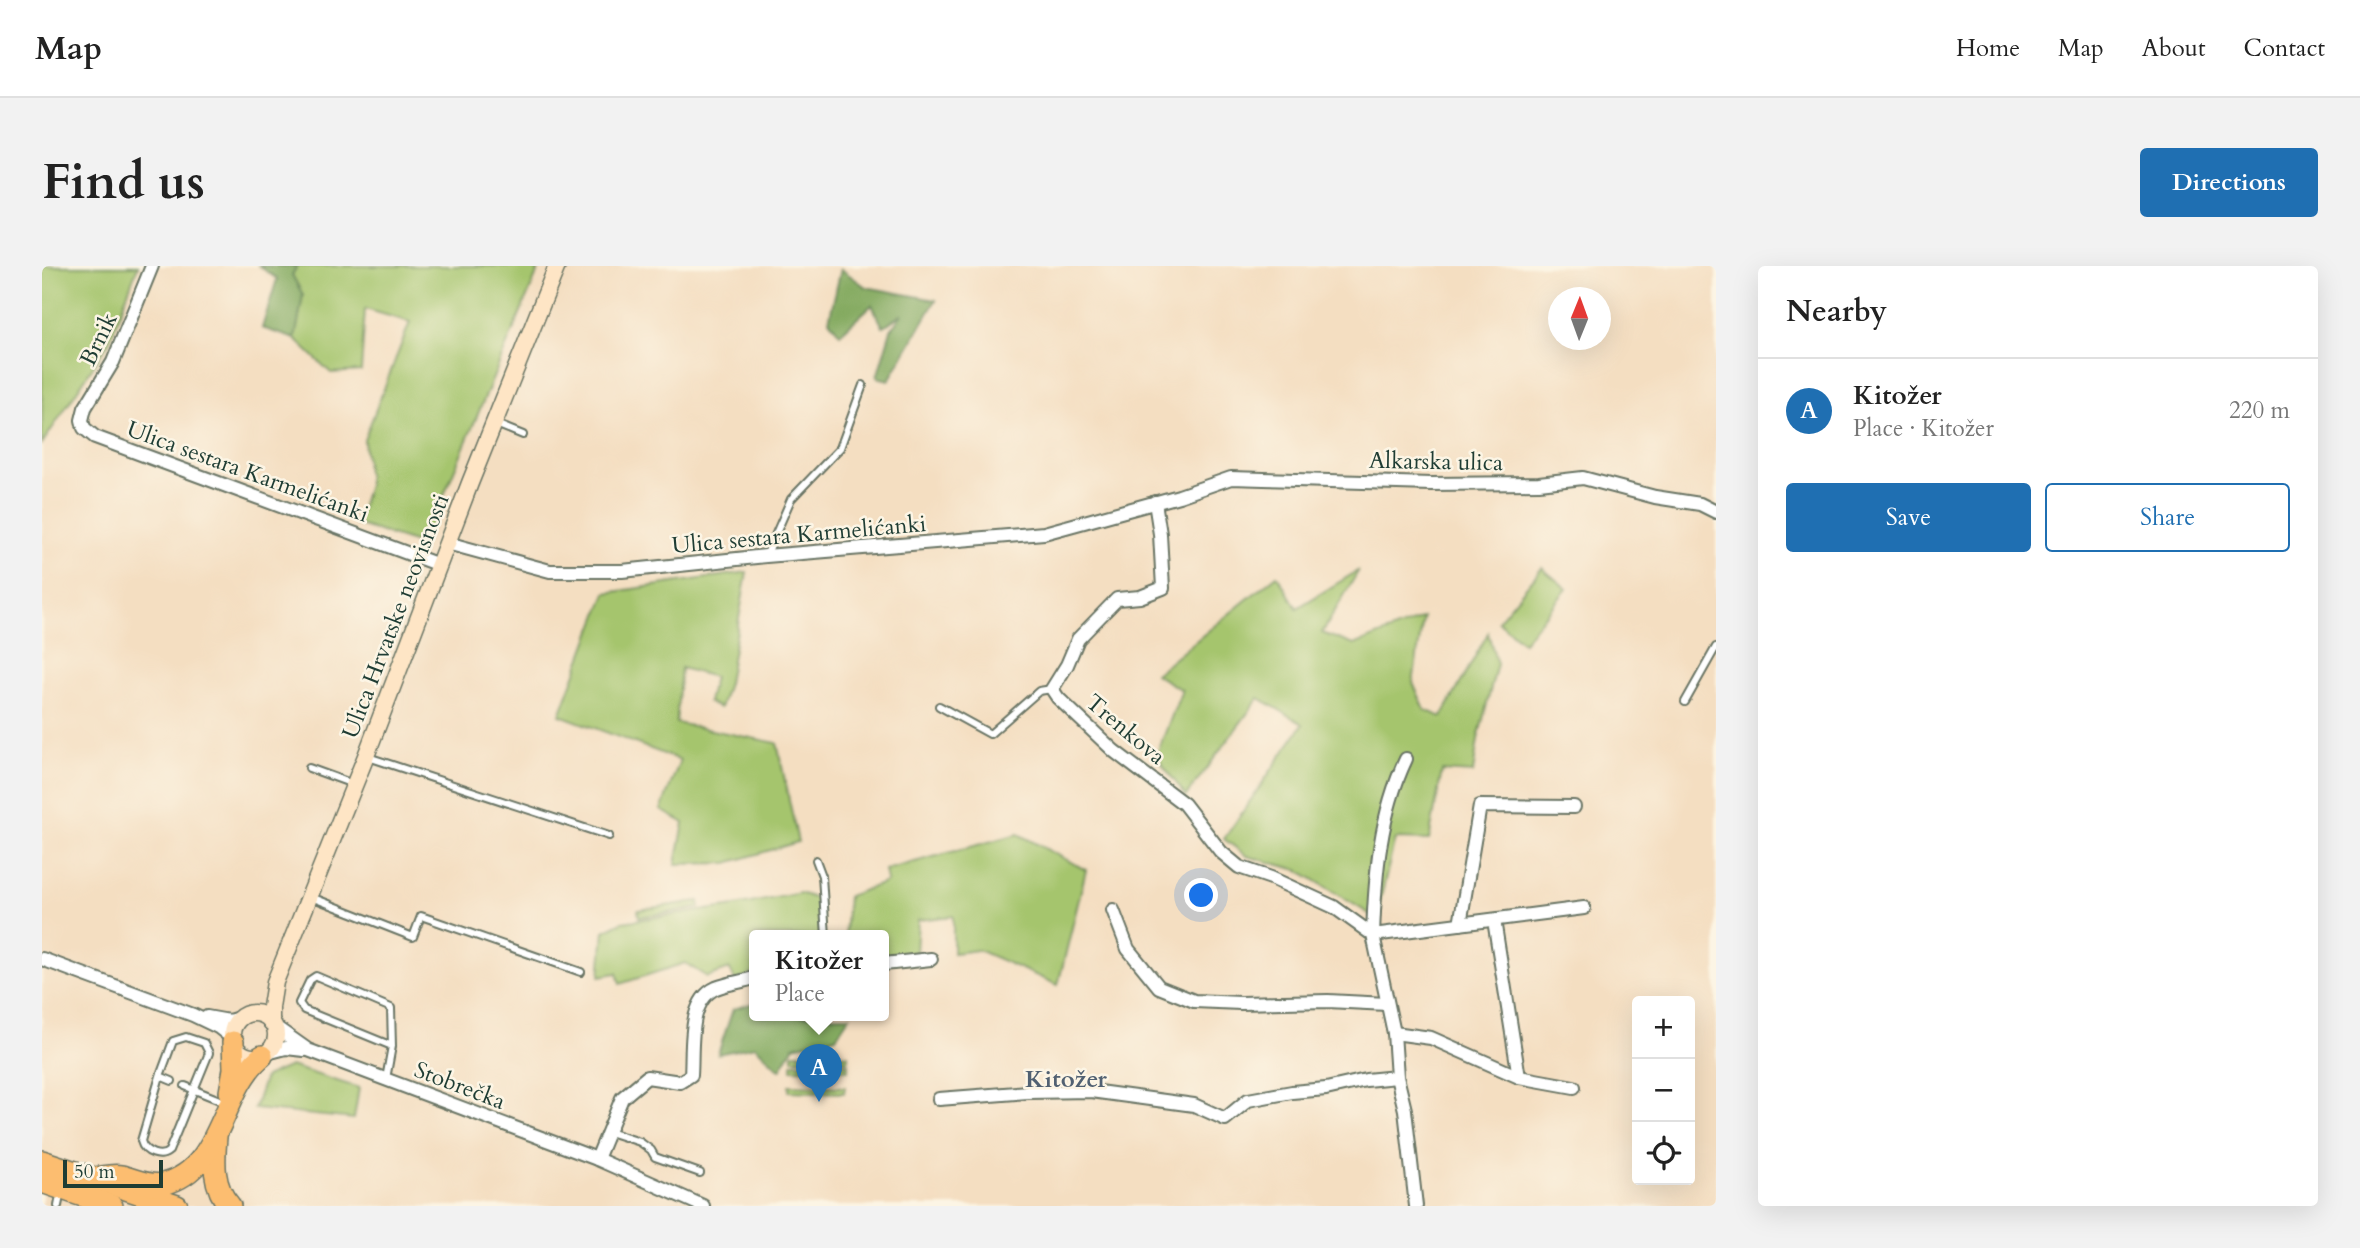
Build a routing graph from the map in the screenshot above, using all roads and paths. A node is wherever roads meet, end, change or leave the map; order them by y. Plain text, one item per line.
1 (152, 266) edge
2 (557, 266) edge
3 (863, 385) dead end
4 (494, 423) junction
5 (84, 428) joint
6 (523, 435) dead end
7 (1155, 502) junction
8 (1716, 512) edge
9 (447, 543) junction
10 (766, 556) junction
11 (439, 565) junction
12 (1716, 647) edge
13 (1052, 689) junction
14 (1685, 702) dead end
15 (939, 706) dead end
16 (366, 756) junction
17 (1406, 760) dead end
18 (309, 768) dead end
19 (355, 785) junction
20 (1574, 807) dead end
21 (609, 836) dead end
22 (816, 860) dead end
23 (310, 897) junction
24 (1584, 908) dead end
25 (1113, 911) dead end
26 (1494, 920) junction
27 (1460, 924) junction
28 (826, 930) edge
29 (1373, 935) junction
30 (42, 959) edge
31 (931, 959) dead end
32 (889, 963) edge
33 (581, 972) dead end
34 (749, 979) edge
35 (275, 982) junction
36 (1387, 1004) junction
37 (192, 1014) junction
38 (242, 1017) junction
39 (273, 1024) junction
40 (1394, 1033) junction
41 (232, 1040) junction
42 (392, 1046) junction
43 (308, 1050) junction
44 (265, 1054) junction
45 (160, 1076) junction
46 (1397, 1077) junction
47 (1519, 1077) junction
48 (386, 1079) junction
49 (172, 1081) dead end
50 (185, 1086) dead end
51 (1574, 1087) dead end
52 (195, 1090) junction
53 (939, 1099) dead end
54 (228, 1104) junction
55 (609, 1132) junction
56 (217, 1135) junction
57 (597, 1159) junction
58 (42, 1161) edge
59 (700, 1173) dead end
60 (94, 1178) junction
61 (54, 1192) edge
62 (112, 1206) edge
63 (177, 1206) edge
64 (230, 1206) edge
65 (703, 1206) edge
66 (1416, 1206) edge

1 - 5 street, Brnik
2 - 4 street, Ulica Hrvatske neovisnosti
3 - 10 lane
4 - 6 lane
4 - 9 street, Ulica Hrvatske neovisnosti
5 - 11 street, Ulica sestara Karmelićanki
7 - 8 street, Alkarska ulica
7 - 10 street, Ulica sestara Karmelićanki
7 - 13 street
9 - 10 street, Ulica sestara Karmelićanki
9 - 11 street, Ulica Hrvatske neovisnosti
11 - 16 street, Ulica Hrvatske neovisnosti
12 - 14 lane
13 - 15 lane
13 - 29 street, Trenkova
16 - 19 street, Ulica Hrvatske neovisnosti
16 - 21 lane
17 - 29 street
18 - 19 lane
19 - 23 street, Ulica Hrvatske neovisnosti
20 - 27 street
22 - 28 lane
23 - 33 lane
23 - 35 street, Ulica Hrvatske neovisnosti
24 - 26 street
25 - 36 street
26 - 27 street
26 - 47 street
27 - 29 street
29 - 36 street
30 - 37 street
31 - 32 street
34 - 55 street
35 - 38 street, Ulica Hrvatske neovisnosti
35 - 39 street, Ulica Hrvatske neovisnosti
36 - 40 street
37 - 38 street
37 - 41 street
38 - 39 street
38 - 41 street
39 - 43 street, Stobrečka
39 - 44 street
40 - 46 street
40 - 47 street
41 - 44 street
41 - 54 highway
42 - 42 lane
42 - 48 lane
43 - 44 street, Stobrečka
43 - 48 street, Stobrečka
44 - 54 highway
45 - 49 lane
45 - 52 lane
45 - 52 lane
46 - 53 street
46 - 66 street
47 - 51 street
48 - 57 street, Stobrečka
50 - 52 lane
52 - 54 lane
54 - 56 highway
55 - 57 street
55 - 59 lane
56 - 60 highway
56 - 64 highway
57 - 65 street, Stobrečka
58 - 60 highway
60 - 63 highway
61 - 62 highway

